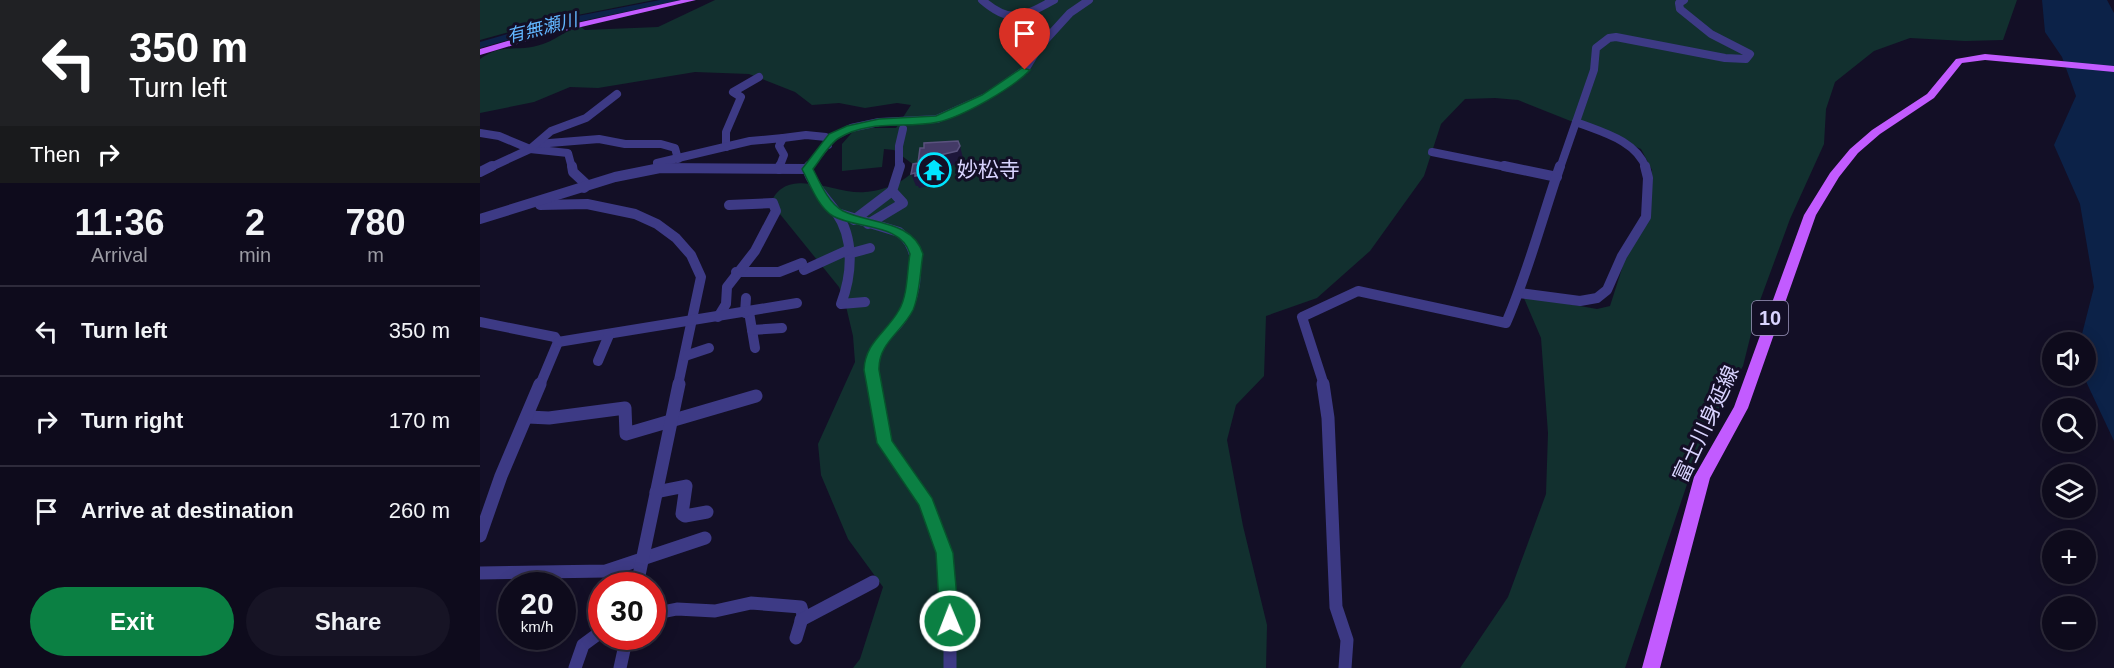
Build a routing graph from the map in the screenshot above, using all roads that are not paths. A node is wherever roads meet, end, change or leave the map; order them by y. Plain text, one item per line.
1 (692, 0) edge
2 (982, 0) edge
3 (1054, 0) edge
4 (1089, 0) edge
5 (1684, 0) edge
6 (480, 52) edge
7 (2114, 69) edge
8 (759, 77) dead end
9 (617, 94) dead end
10 (1576, 122) junction
11 (903, 129) dead end
12 (480, 133) edge
13 (783, 138) junction
14 (828, 145) junction
15 (534, 146) junction
16 (726, 147) junction
17 (1432, 152) dead end
18 (678, 159) junction
19 (807, 169) junction
20 (779, 170) junction
21 (636, 171) junction
22 (480, 172) edge
23 (1557, 177) junction
24 (586, 185) junction
25 (892, 191) junction
26 (573, 202) junction
27 (729, 205) dead end
28 (498, 213) junction
29 (837, 213) junction
30 (480, 219) edge
31 (854, 220) junction
32 (868, 224) junction
33 (870, 249) dead end
34 (848, 252) junction
35 (736, 272) junction
36 (1519, 293) junction
37 (746, 298) dead end
38 (865, 302) dead end
39 (797, 303) dead end
40 (747, 312) junction
41 (718, 317) junction
42 (480, 322) edge
43 (693, 322) junction
44 (782, 328) dead end
45 (752, 330) junction
46 (609, 335) junction
47 (558, 342) junction
48 (709, 348) dead end
49 (755, 348) dead end
50 (685, 356) junction
51 (598, 361) dead end
52 (756, 396) dead end
53 (528, 417) junction
54 (672, 419) junction
55 (656, 492) junction
56 (707, 512) dead end
57 (480, 536) edge
58 (705, 538) dead end
59 (642, 559) junction
60 (640, 572) edge
61 (480, 573) edge
62 (873, 582) dead end
63 (666, 611) edge
64 (801, 620) junction
65 (588, 637) edge
66 (796, 638) dead end
67 (624, 650) edge
68 (574, 668) edge
69 (620, 668) edge
70 (950, 668) edge
71 (1345, 668) edge
72 (1651, 668) edge

1 - 6 main road
2 - 3 street
4 - 14 street
5 - 10 street
7 - 72 main road, 富士川身延線 / 10
8 - 16 street
9 - 15 street
10 - 23 street
10 - 36 street
11 - 25 street
12 - 15 street
13 - 14 street
13 - 16 street
13 - 20 street
14 - 19 street
15 - 18 street
15 - 22 street
15 - 24 street
16 - 18 street
17 - 23 street
18 - 21 street
19 - 20 street
19 - 29 street
20 - 21 street
21 - 24 street
23 - 36 street
24 - 26 street
24 - 28 street
25 - 31 street
25 - 32 street
26 - 28 street
26 - 43 street
27 - 35 street
28 - 30 street
29 - 31 street
29 - 34 street
31 - 32 street
32 - 70 street
33 - 34 street
34 - 35 street
34 - 38 street
35 - 41 street
36 - 71 street
37 - 40 street
39 - 40 street
40 - 41 street
40 - 45 street
41 - 43 street
42 - 47 street
43 - 46 street
43 - 50 street
44 - 45 street
45 - 49 street
46 - 47 street
46 - 51 street
47 - 53 street
48 - 50 street
50 - 54 street
52 - 54 street
53 - 54 street
53 - 57 street
54 - 55 street
55 - 56 street
55 - 59 street
58 - 59 street
59 - 60 street
59 - 61 street
62 - 64 street
63 - 64 street
64 - 66 street
65 - 68 street
67 - 69 street

